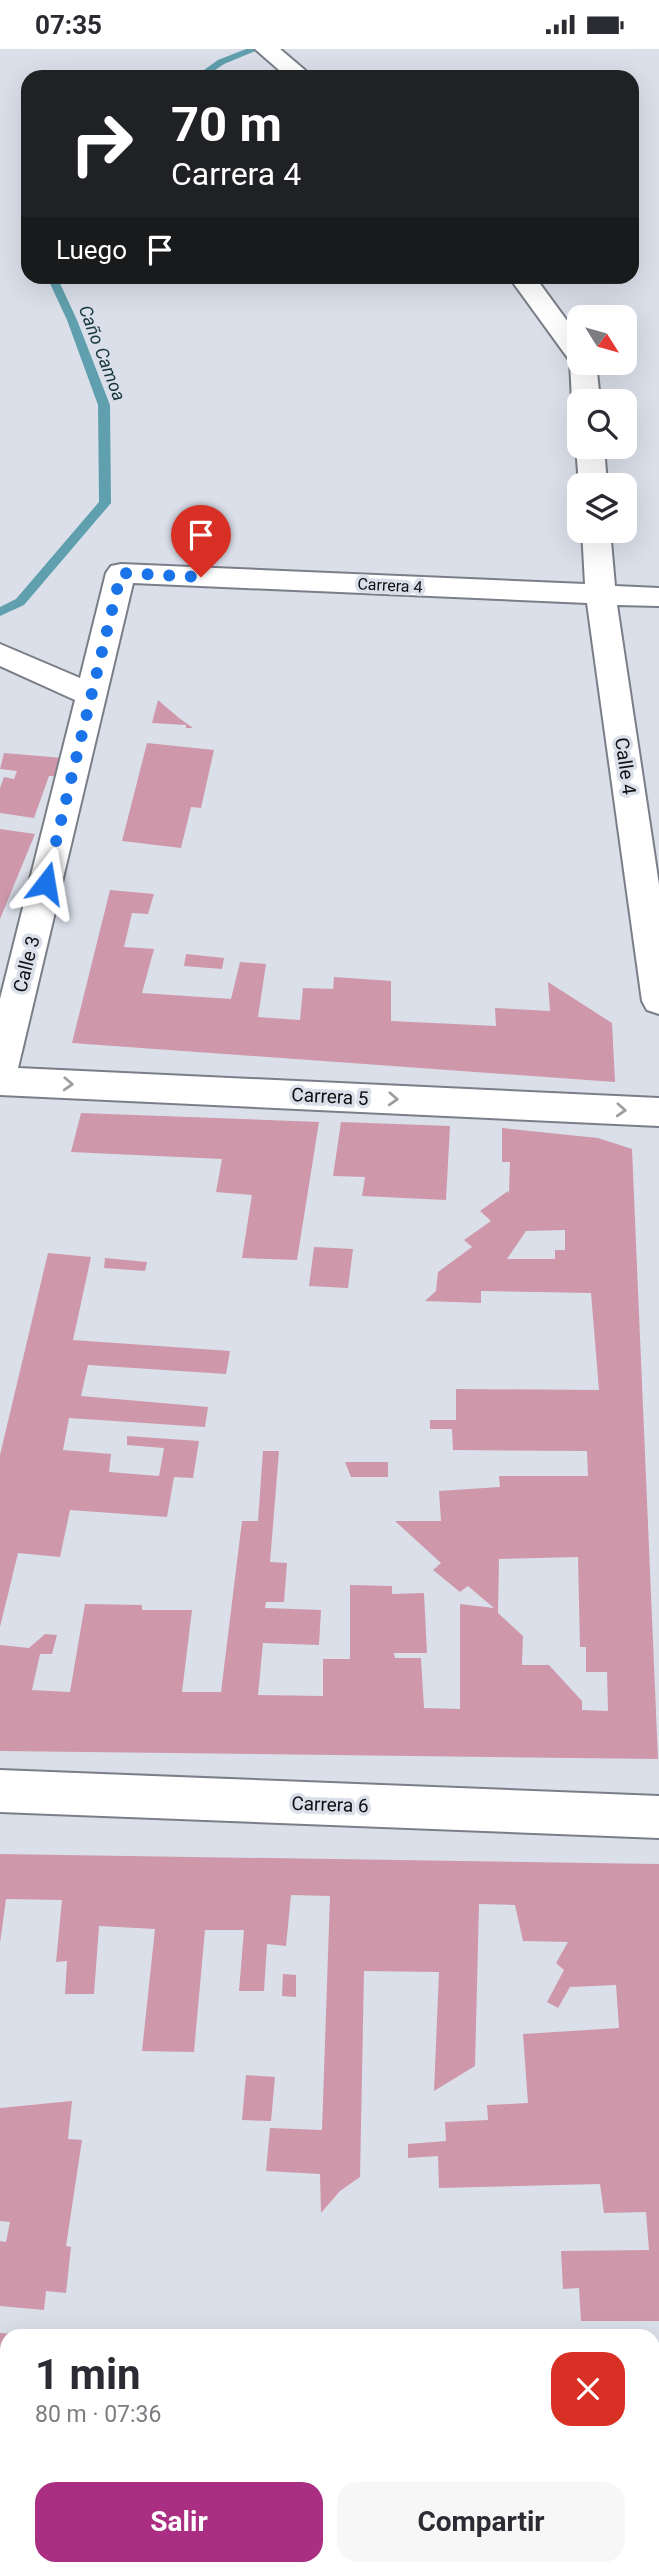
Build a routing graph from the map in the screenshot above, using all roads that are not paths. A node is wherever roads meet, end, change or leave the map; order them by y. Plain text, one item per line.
1 (266, 49) edge
2 (292, 70) edge
3 (527, 284) edge
4 (567, 339) edge
5 (597, 543) edge
6 (121, 573) joint
7 (601, 595) junction
8 (659, 597) edge
9 (2, 655) edge
10 (91, 695) junction
11 (659, 1001) edge
12 (0, 1070) edge
13 (0, 1081) edge
14 (659, 1112) edge
15 (0, 1791) edge
16 (659, 1817) edge

1 - 2 street
3 - 4 street
5 - 7 street, Calle 4
6 - 7 street, Carrera 4
6 - 10 street, Calle 3
7 - 8 street, Carrera 4
7 - 11 street, Calle 4
9 - 10 street
10 - 12 street, Calle 3
13 -> 14 street, Carrera 5
15 - 16 street, Carrera 6

